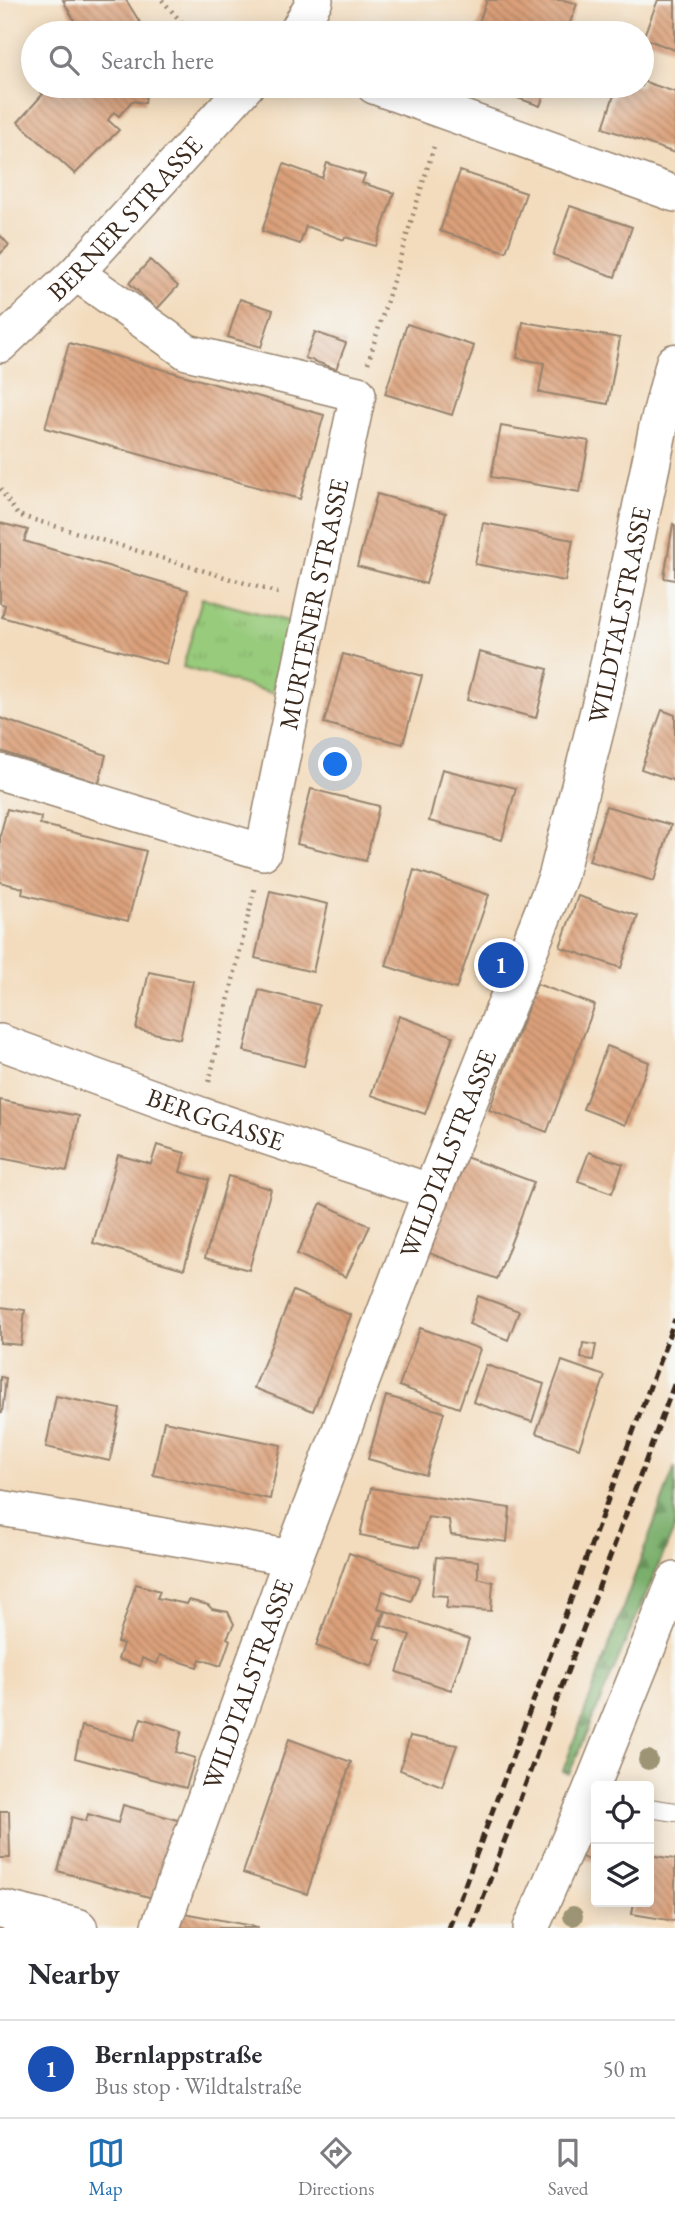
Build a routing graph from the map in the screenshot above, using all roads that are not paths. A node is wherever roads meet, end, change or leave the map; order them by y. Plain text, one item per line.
1 (315, 0) edge
2 (303, 21) edge
3 (235, 98) edge
4 (408, 98) edge
5 (675, 194) edge
6 (76, 273) junction
7 (0, 345) edge
8 (675, 363) edge
9 (0, 772) edge
10 (0, 1042) edge
11 (432, 1192) junction
12 (0, 1508) edge
13 (293, 1558) junction
14 (675, 1580) edge
15 (598, 1781) edge
16 (591, 1799) edge
17 (654, 1809) edge
18 (675, 1812) edge
19 (0, 1909) edge
20 (78, 1928) edge
21 (160, 1928) edge
22 (531, 1928) edge

1 - 2 street
3 - 6 street, BERNER STRASSE
4 - 5 street
6 - 7 street, BERNER STRASSE
6 - 9 street, MURTENER STRASSE
8 - 11 street, WILDTALSTRASSE
10 - 11 street, BERGGASSE
11 - 13 street, WILDTALSTRASSE
12 - 13 street
13 - 21 street, WILDTALSTRASSE
14 - 15 street
16 - 22 street
17 - 18 lane
19 - 20 street

